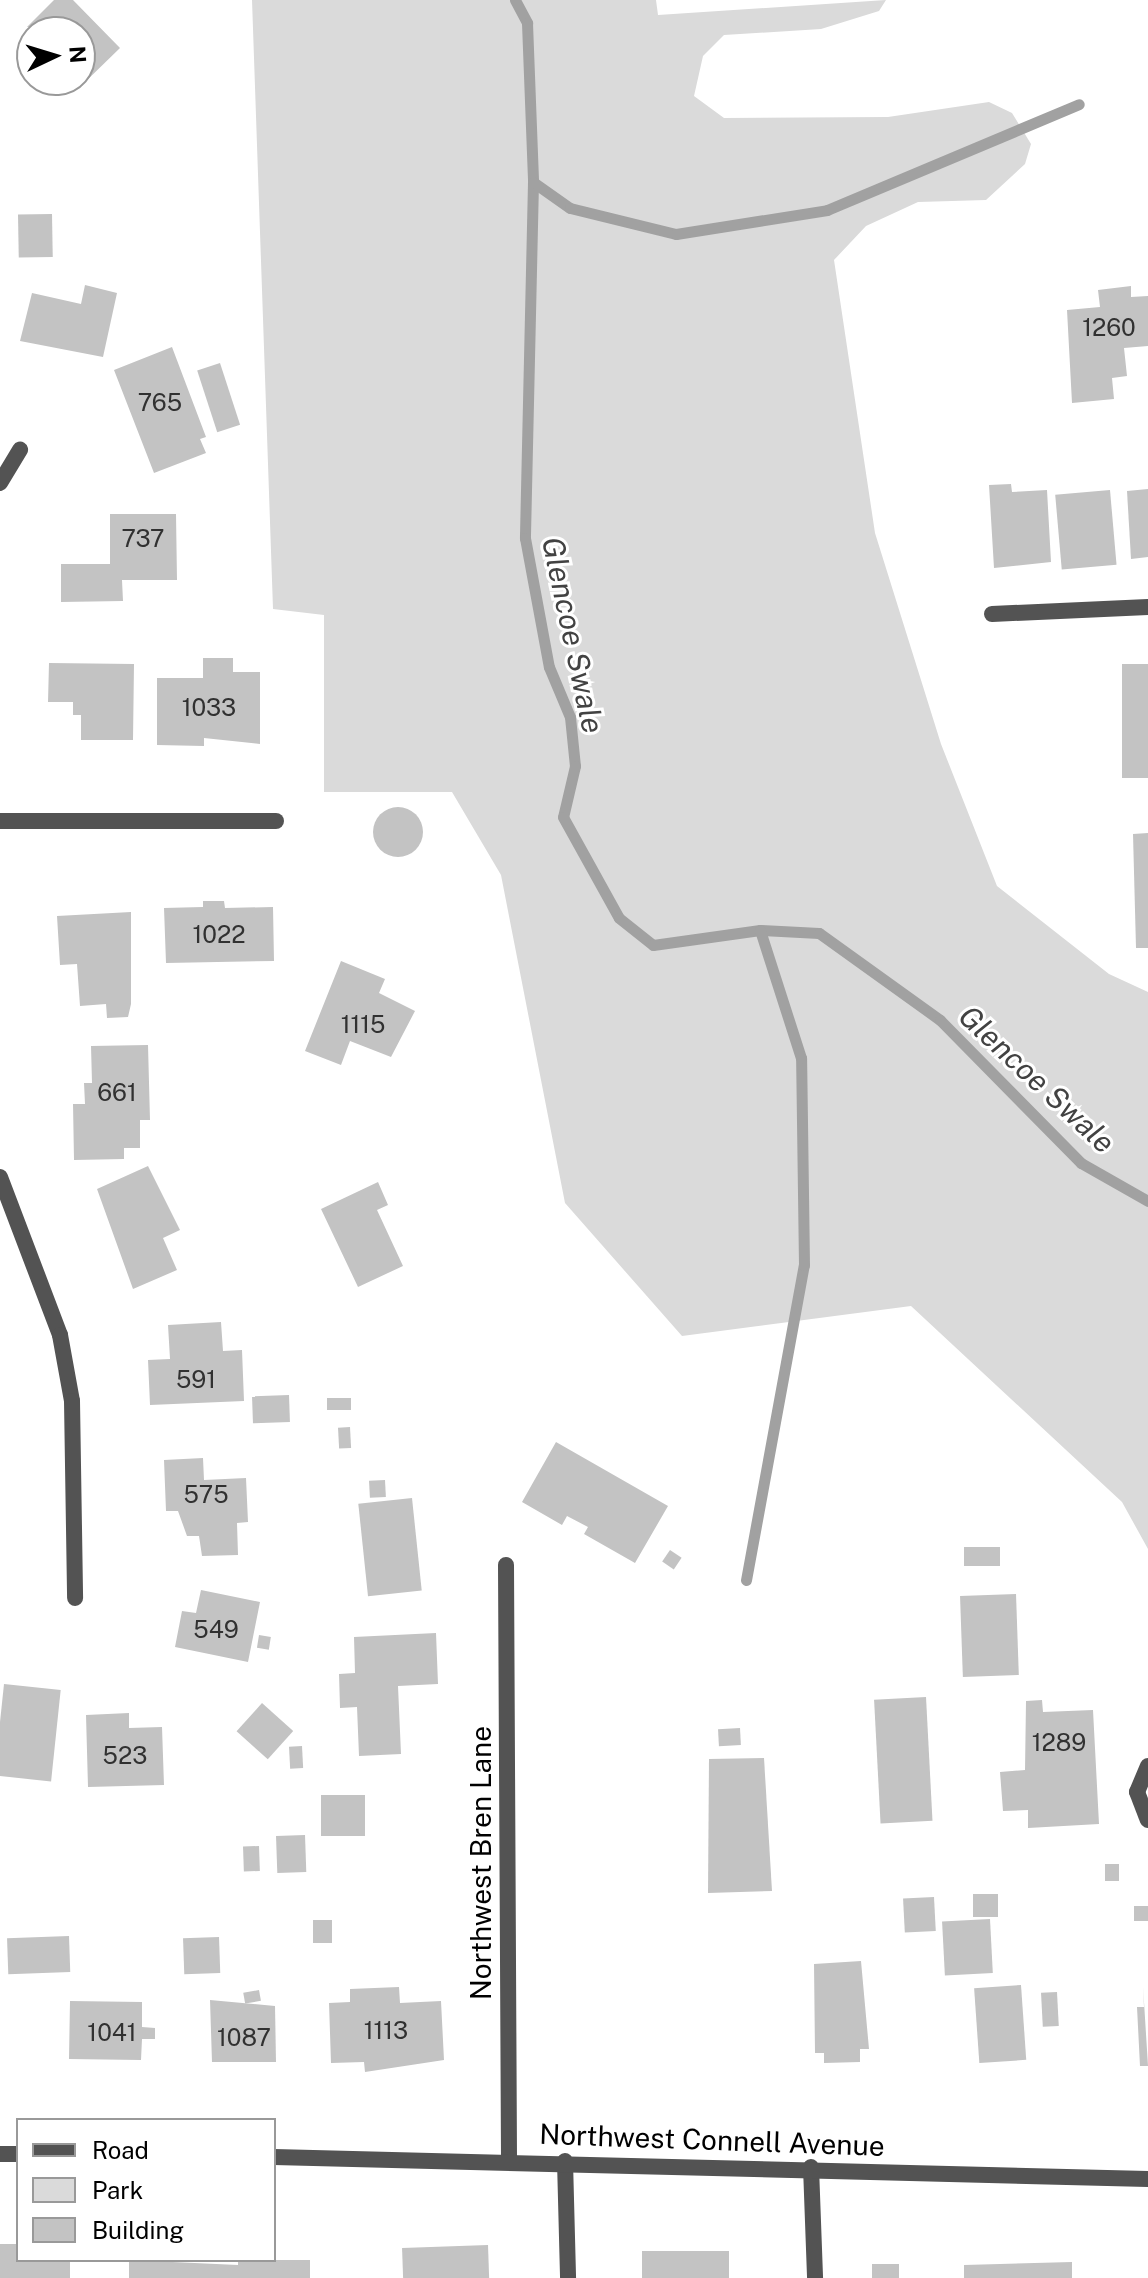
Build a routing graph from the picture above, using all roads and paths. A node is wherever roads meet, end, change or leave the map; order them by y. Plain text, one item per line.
1 (20, 450) dead end
2 (0, 483) edge
3 (1148, 607) edge
4 (992, 614) dead end
5 (0, 821) edge
6 (276, 821) dead end
7 (0, 1177) edge
8 (506, 1565) dead end
9 (75, 1598) dead end
10 (1148, 1766) edge
11 (1148, 1820) edge
12 (276, 2157) edge
13 (509, 2160) junction
14 (565, 2161) junction
15 (811, 2167) junction
16 (1148, 2179) edge
17 (568, 2278) edge
18 (815, 2278) edge

1 - 2 street
3 - 4 street
5 - 6 street
7 - 9 street
8 - 13 street, Northwest Bren Lane
10 - 11 street
12 - 13 street, Northwest Connell Avenue
13 - 14 street, Northwest Connell Avenue
14 - 15 street, Northwest Connell Avenue
14 - 17 street
15 - 16 street, Northwest Connell Avenue
15 - 18 street

